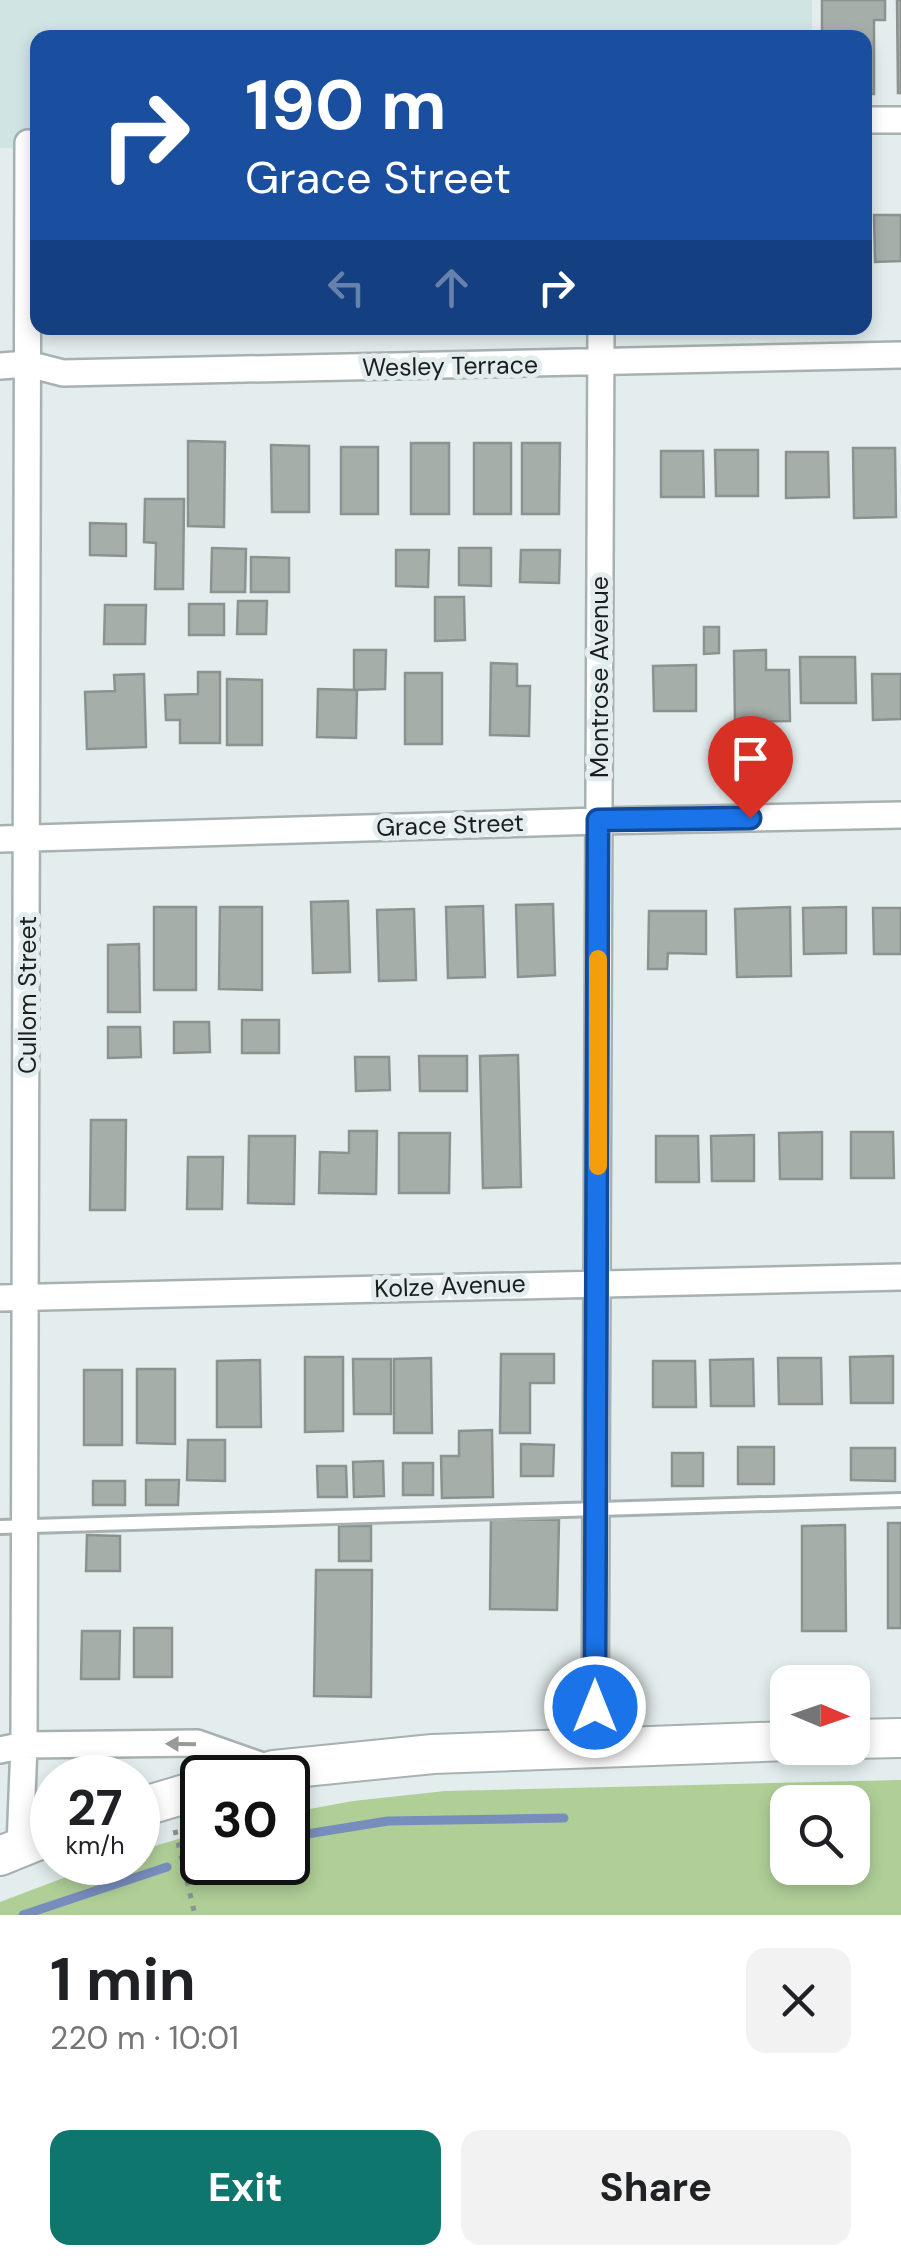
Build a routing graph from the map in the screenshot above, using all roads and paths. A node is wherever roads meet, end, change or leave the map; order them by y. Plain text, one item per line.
1 (872, 120) edge
2 (901, 120) edge
3 (28, 143) dead end
4 (601, 335) edge
5 (901, 356) edge
6 (600, 363) junction
7 (28, 364) junction
8 (0, 366) edge
9 (901, 815) edge
10 (598, 820) junction
11 (28, 838) junction
12 (0, 839) edge
13 (901, 1277) edge
14 (597, 1282) junction
15 (13, 1297) edge
16 (901, 1500) edge
17 (596, 1508) junction
18 (12, 1527) edge
19 (901, 1738) edge
20 (870, 1739) edge
21 (770, 1742) edge
22 (12, 1747) edge
23 (595, 1747) junction
24 (222, 1755) edge
25 (310, 1768) edge
26 (169, 1799) edge
27 (24, 1846) edge
28 (195, 1915) edge

1 - 2 street
3 - 7 street, Cullom Street
4 - 6 street, Montrose Avenue
5 - 6 street, Wesley Terrace
6 - 7 street, Wesley Terrace
6 - 10 street, Montrose Avenue
7 - 8 street, Wesley Terrace
7 - 11 street, Cullom Street
9 - 10 street, Grace Street
10 - 11 street, Grace Street
10 - 14 street, Montrose Avenue
11 - 12 street, Grace Street
11 - 15 street, Cullom Street
13 - 14 street, Kolze Avenue
14 - 15 street, Kolze Avenue
14 - 17 street, Montrose Avenue
15 - 18 street, Cullom Street
16 - 17 lane
17 - 18 lane
17 - 23 street, Montrose Avenue
18 - 22 street, Cullom Street
19 - 20 main road
21 - 23 main road
24 -> 22 street
22 - 27 street, Cullom Street
23 - 25 main road
26 - 28 path

